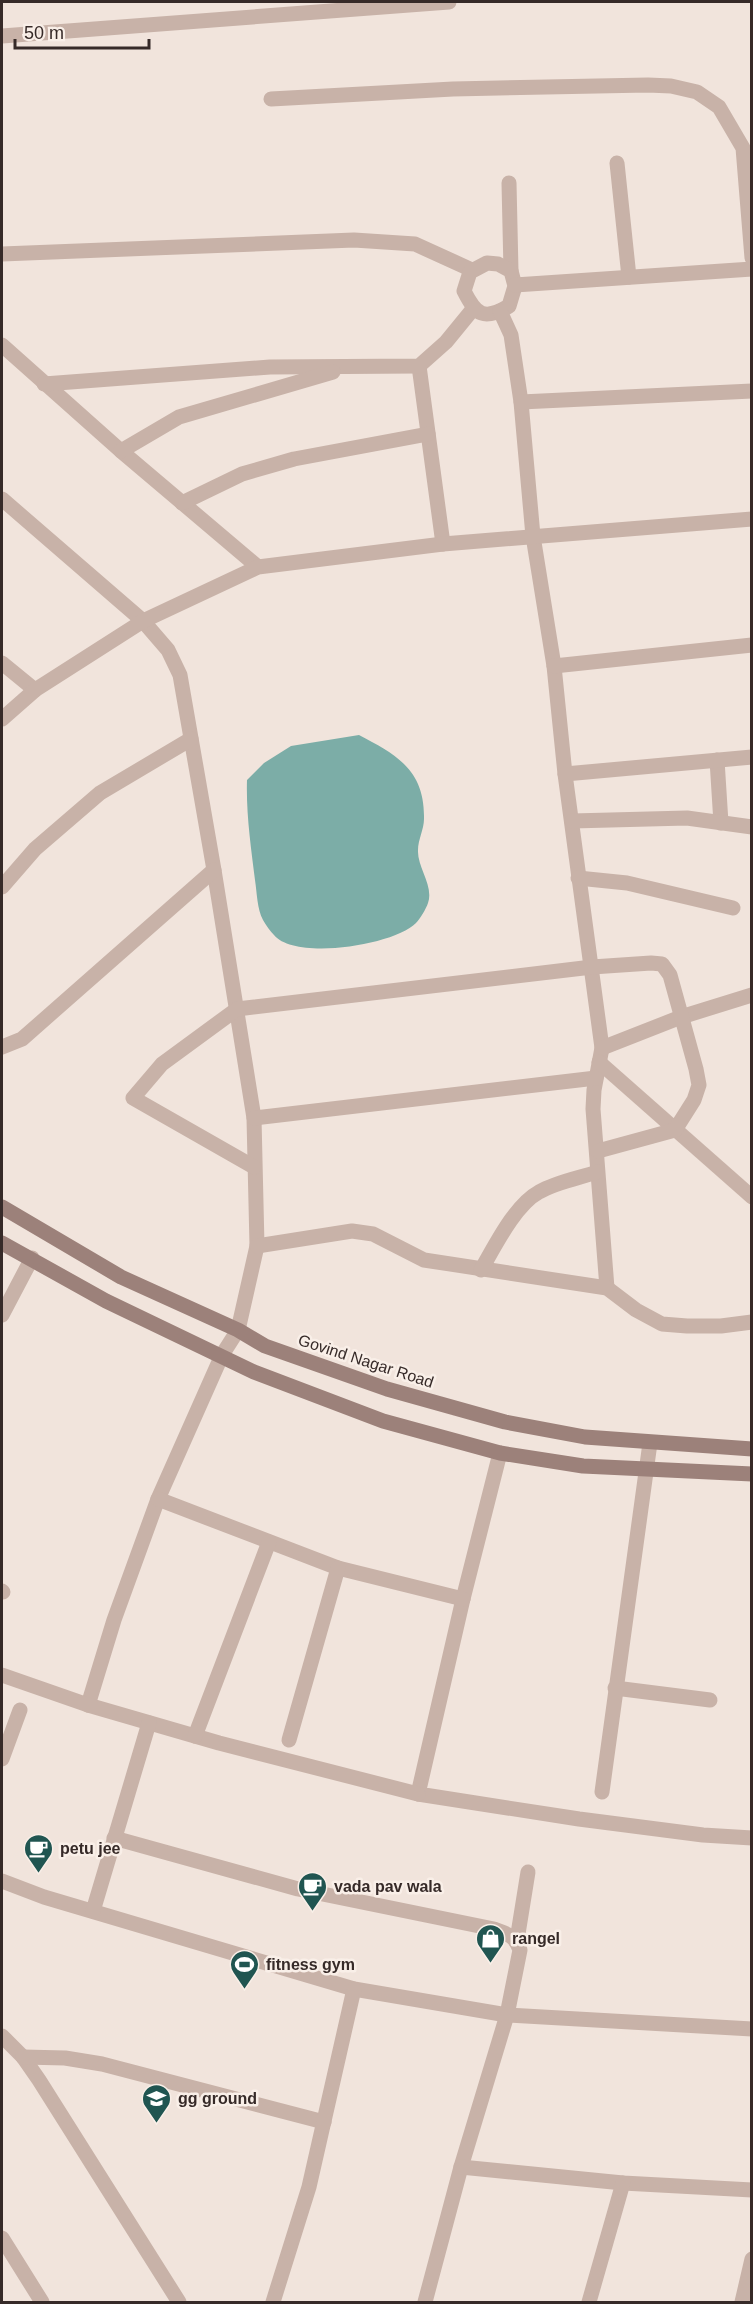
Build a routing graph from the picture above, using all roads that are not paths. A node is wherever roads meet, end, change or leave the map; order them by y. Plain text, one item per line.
1 (449, 2) edge
2 (348, 6) edge
3 (2, 36) edge
4 (271, 99) dead end
5 (617, 163) dead end
6 (509, 183) dead end
7 (2, 254) edge
8 (752, 258) edge
9 (752, 269) edge
10 (472, 270) junction
11 (629, 277) junction
12 (513, 278) junction
13 (473, 309) junction
14 (500, 311) junction
15 (2, 345) edge
16 (419, 366) junction
17 (350, 367) junction
18 (44, 384) junction
19 (752, 391) edge
20 (520, 402) junction
21 (428, 434) junction
22 (121, 450) junction
23 (2, 499) edge
24 (182, 502) junction
25 (752, 519) edge
26 (533, 536) junction
27 (443, 544) junction
28 (258, 567) junction
29 (143, 621) junction
30 (752, 645) edge
31 (2, 663) edge
32 (554, 666) junction
33 (35, 690) junction
34 (2, 719) edge
35 (191, 739) junction
36 (752, 757) edge
37 (717, 760) junction
38 (565, 774) junction
39 (572, 821) junction
40 (721, 823) junction
41 (752, 827) edge
42 (214, 870) junction
43 (578, 878) junction
44 (2, 886) edge
45 (733, 908) dead end
46 (592, 967) junction
47 (752, 995) edge
48 (237, 1009) junction
49 (681, 1017) junction
50 (2, 1047) edge
51 (600, 1055) junction
52 (597, 1078) junction
53 (254, 1118) junction
54 (675, 1130) junction
55 (598, 1151) junction
56 (254, 1167) junction
57 (597, 1172) junction
58 (748, 1188) edge
59 (2, 1207) edge
60 (2, 1243) edge
61 (257, 1246) junction
62 (32, 1258) junction
63 (481, 1270) junction
64 (607, 1288) junction
65 (2, 1315) edge
66 (752, 1322) edge
67 (238, 1330) junction
68 (222, 1355) junction
69 (650, 1443) junction
70 (752, 1449) edge
71 (500, 1452) junction
72 (647, 1469) junction
73 (752, 1474) edge
74 (158, 1499) junction
75 (269, 1542) junction
76 (338, 1568) junction
77 (463, 1599) junction
78 (2, 1674) edge
79 (615, 1688) junction
80 (710, 1700) dead end
81 (88, 1705) junction
82 (20, 1710) dead end
83 (149, 1723) junction
84 (195, 1736) junction
85 (289, 1740) dead end
86 (2, 1760) edge
87 (602, 1792) dead end
88 (418, 1794) junction
89 (114, 1838) junction
90 (752, 1839) edge
91 (528, 1872) dead end
92 (2, 1881) edge
93 (93, 1911) junction
94 (517, 1940) junction
95 (354, 1989) junction
96 (507, 2015) junction
97 (752, 2029) edge
98 (2, 2036) edge
99 (23, 2057) junction
100 (324, 2122) junction
101 (461, 2166) junction
102 (623, 2183) junction
103 (752, 2190) edge
104 (2, 2238) edge
105 (752, 2259) edge
106 (42, 2302) edge
107 (179, 2302) edge
108 (273, 2302) edge
109 (425, 2302) edge
110 (589, 2302) edge
111 (742, 2302) edge

1 - 2 street
2 - 3 street
4 - 8 street
5 - 11 street
6 - 12 street
7 - 10 street
9 - 11 street
10 - 12 street
10 - 13 street
11 - 12 street
12 - 14 street
13 - 14 street
13 - 16 street
14 - 20 street
15 - 18 street
16 - 17 street
16 - 21 street
17 - 18 street
17 - 22 street
18 - 22 street
19 - 20 street
20 - 26 street
21 - 24 street
21 - 27 street
22 - 24 street
23 - 29 street
24 - 28 street
25 - 26 street
26 - 27 street
26 - 32 street
27 - 28 street
28 - 29 street
29 - 33 street
29 - 35 street
30 - 32 street
31 - 33 street
32 - 38 street
33 - 34 street
35 - 42 street
35 - 44 street
36 - 37 street
37 - 38 street
37 - 40 street
38 - 39 street
39 - 40 street
39 - 43 street
40 - 41 street
42 - 48 street
42 - 50 street
43 - 45 street
43 - 46 street
46 - 48 street
46 - 49 street
46 - 51 street
47 - 49 street
48 - 53 street
48 - 56 street
49 - 51 street
49 - 54 street
51 - 52 street
51 - 54 street
52 - 53 street
52 - 55 street
53 - 56 street
54 - 55 street
54 - 58 street
55 - 57 street
56 - 61 street
57 - 63 street
57 - 64 street
59 - 67 main road, Govind Nagar Road
60 - 62 main road
61 - 63 street
61 - 67 street
62 - 65 street
62 - 68 main road
63 - 64 street
64 - 66 street
67 - 68 street
67 - 69 main road, Govind Nagar Road
68 - 71 main road
68 - 74 street
69 - 70 main road, Govind Nagar Road
69 - 72 street
71 - 72 main road
71 - 77 street
72 - 73 main road
72 - 79 street
74 - 75 street
74 - 81 street
75 - 76 street
75 - 84 street
76 - 77 street
76 - 85 street
77 - 88 street
78 - 81 street
79 - 80 street
79 - 87 street
81 - 83 street
82 - 86 street
83 - 84 street
83 - 89 street
84 - 88 street
88 - 90 street
89 - 93 street
89 - 94 street
91 - 94 street
92 - 93 street
93 - 95 street
94 - 96 street
95 - 96 street
95 - 100 street
96 - 97 street
96 - 101 street
98 - 99 street
99 - 100 street
99 - 107 street
100 - 108 street
101 - 102 street
101 - 109 street
102 - 103 street
102 - 110 street
104 - 106 street
105 - 111 street

